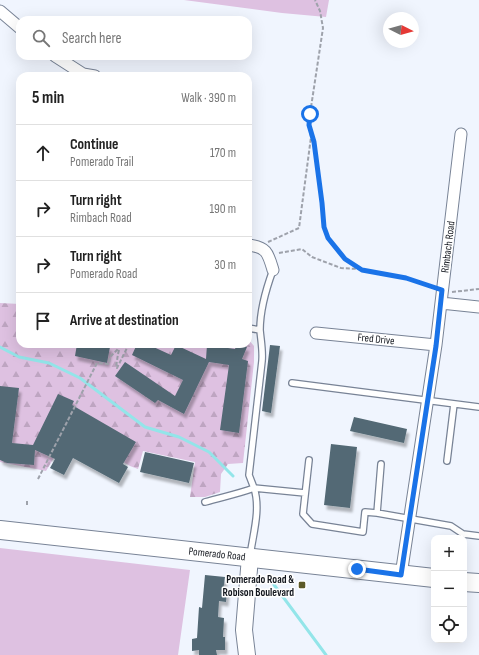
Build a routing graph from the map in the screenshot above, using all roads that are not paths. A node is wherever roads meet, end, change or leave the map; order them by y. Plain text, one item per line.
1 (0, 12) edge
2 (16, 25) edge
3 (61, 60) edge
4 (79, 72) edge
5 (461, 134) dead end
6 (253, 246) edge
7 (273, 270) joint
8 (441, 304) junction
9 (479, 307) edge
10 (252, 329) edge
11 (260, 330) junction
12 (316, 333) dead end
13 (436, 346) junction
14 (292, 383) dead end
15 (427, 401) junction
16 (454, 404) junction
17 (479, 407) edge
18 (309, 460) dead end
19 (447, 462) dead end
20 (380, 464) dead end
21 (254, 488) junction
22 (305, 493) junction
23 (205, 502) dead end
24 (377, 513) junction
25 (409, 519) junction
26 (0, 530) edge
27 (479, 536) edge
28 (250, 557) junction
29 (401, 575) junction
30 (431, 578) edge
31 (467, 582) edge
32 (479, 583) edge
33 (247, 655) edge

1 - 2 street
3 - 4 street
5 - 8 street, Rimbach Road
6 - 7 street
7 - 11 lane
8 - 9 street
8 - 13 street, Rimbach Road
10 - 11 lane
11 - 21 lane
12 - 13 street, Fred Drive
13 - 15 street, Rimbach Road
14 - 15 lane
15 - 16 lane
15 - 25 street, Rimbach Road
16 - 17 lane
16 - 19 lane
18 - 22 lane
20 - 24 lane
21 - 22 lane
21 - 23 lane
21 - 28 lane
22 - 24 lane
24 - 25 lane
25 - 27 lane
25 - 29 street, Rimbach Road
26 - 28 main road, Pomerado Road
28 - 29 main road, Pomerado Road
28 - 33 street
29 - 30 main road, Pomerado Road
31 - 32 main road

